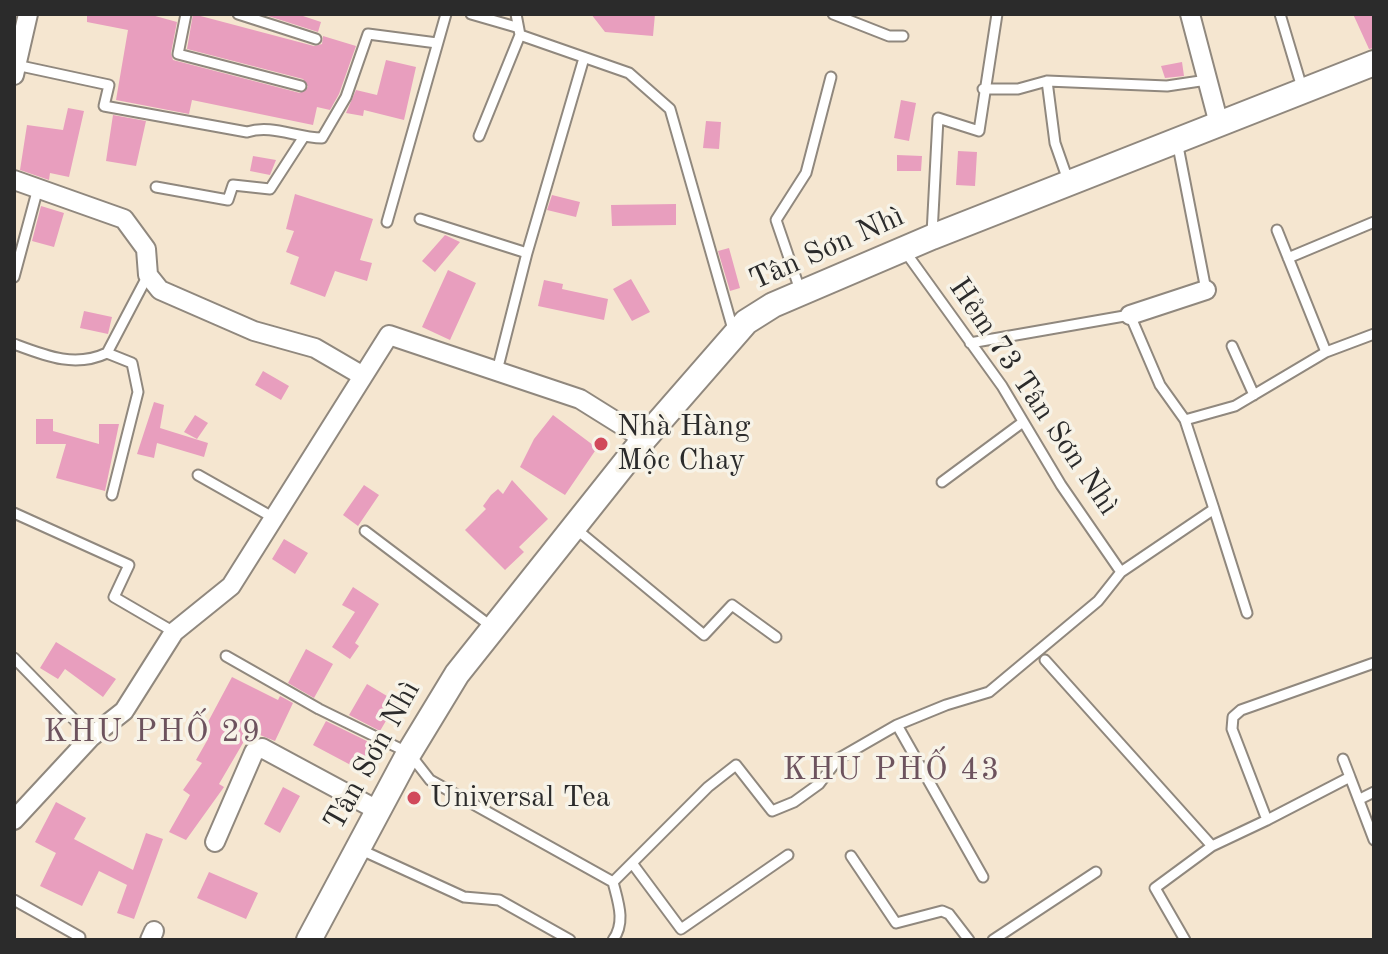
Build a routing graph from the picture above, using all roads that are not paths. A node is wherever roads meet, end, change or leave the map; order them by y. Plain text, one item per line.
1 (28, 14) edge
2 (186, 14) edge
3 (238, 14) edge
4 (446, 14) edge
5 (471, 14) edge
6 (516, 14) edge
7 (833, 14) edge
8 (997, 14) edge
9 (1190, 14) edge
10 (1280, 14) edge
11 (518, 31) junction
12 (903, 36) dead end
13 (316, 39) dead end
14 (437, 43) junction
15 (584, 58) junction
16 (1374, 63) edge
17 (15, 70) edge
18 (831, 77) dead end
19 (1207, 80) junction
20 (1047, 81) junction
21 (301, 86) dead end
22 (983, 89) junction
23 (1304, 92) junction
24 (1219, 124) junction
25 (479, 136) dead end
26 (303, 138) junction
27 (1177, 141) junction
28 (14, 180) edge
29 (1070, 183) junction
30 (156, 187) dead end
31 (38, 188) junction
32 (420, 219) dead end
33 (387, 222) dead end
34 (1374, 222) edge
35 (1277, 230) dead end
36 (932, 237) junction
37 (904, 250) junction
38 (527, 253) junction
39 (1288, 258) junction
40 (148, 275) junction
41 (14, 277) edge
42 (1206, 290) joint
43 (801, 293) junction
44 (1130, 315) junction
45 (734, 333) junction
46 (1374, 334) edge
47 (970, 343) junction
48 (14, 344) edge
49 (1232, 346) dead end
50 (1326, 352) junction
51 (107, 353) junction
52 (497, 371) junction
53 (363, 376) junction
54 (1254, 395) junction
55 (1185, 420) junction
56 (1023, 422) junction
57 (644, 439) junction
58 (198, 475) dead end
59 (942, 482) dead end
60 (112, 495) dead end
61 (1214, 509) junction
62 (14, 513) edge
63 (274, 518) junction
64 (573, 527) junction
65 (365, 531) dead end
66 (1121, 572) junction
67 (1247, 613) dead end
68 (492, 627) junction
69 (174, 632) junction
70 (776, 637) dead end
71 (226, 656) dead end
72 (14, 658) edge
73 (1045, 660) dead end
74 (1374, 663) edge
75 (897, 725) junction
76 (91, 737) junction
77 (409, 753) junction
78 (1343, 759) dead end
79 (1350, 777) junction
80 (1374, 792) edge
81 (1360, 799) junction
82 (379, 811) junction
83 (14, 820) edge
84 (1267, 820) junction
85 (1374, 840) edge
86 (215, 842) dead end
87 (1212, 846) junction
88 (359, 849) junction
89 (788, 855) dead end
90 (851, 856) dead end
91 (632, 863) junction
92 (1096, 872) dead end
93 (983, 877) dead end
94 (613, 882) junction
95 (14, 900) edge
96 (80, 937) dead end
97 (309, 940) edge
98 (570, 940) edge
99 (613, 940) edge
100 (969, 940) edge
101 (993, 940) edge
102 (1185, 940) edge

1 - 17 street
2 - 21 lane
3 - 13 lane
4 - 14 lane
5 - 11 lane
6 - 11 lane
7 - 12 lane
8 - 22 lane
9 - 19 street
10 - 23 lane
11 - 15 lane
11 - 25 lane
14 - 26 lane
14 - 33 lane
15 - 38 lane
15 - 45 lane
16 - 23 street, Tân Sơn Nhì
17 - 26 lane
18 - 43 lane
19 - 20 lane
19 - 24 street
20 - 22 lane
20 - 29 lane
22 - 36 lane
23 - 24 street, Tân Sơn Nhì
24 - 27 street, Tân Sơn Nhì
26 - 30 lane
27 - 29 street, Tân Sơn Nhì
27 - 42 lane
28 - 31 street
29 - 36 street, Tân Sơn Nhì
31 - 40 street
31 - 41 lane
32 - 38 lane
34 - 39 lane
35 - 39 lane
36 - 37 street, Tân Sơn Nhì
37 - 43 street, Tân Sơn Nhì
37 - 47 lane, Hẻm 73 Tân Sơn Nhì
38 - 52 lane
39 - 50 lane
40 - 51 lane
40 - 53 street
42 - 44 street
43 - 45 street, Tân Sơn Nhì
44 - 47 lane
44 - 55 lane
45 - 57 street, Tân Sơn Nhì
46 - 50 lane
47 - 56 lane, Hẻm 73 Tân Sơn Nhì
48 - 51 lane
49 - 54 lane
50 - 54 lane
51 - 60 lane
52 - 53 street
52 - 57 street
53 - 63 street
54 - 55 lane
55 - 61 lane
56 - 59 lane
56 - 66 lane, Hẻm 73 Tân Sơn Nhì
57 - 64 street, Tân Sơn Nhì
58 - 63 lane
61 - 66 lane
61 - 67 lane
62 - 69 lane
63 - 69 street
64 - 68 street, Tân Sơn Nhì
64 - 70 lane
65 - 68 lane
66 - 75 lane
68 - 77 street, Tân Sơn Nhì
69 - 76 street
71 - 77 lane
72 - 76 lane
73 - 87 lane
74 - 84 lane
75 - 91 lane
75 - 93 lane
76 - 83 street
77 - 82 street, Tân Sơn Nhì
77 - 94 lane
78 - 79 lane
79 - 81 lane
79 - 84 lane
80 - 81 lane
81 - 85 lane
82 - 86 street
82 - 88 street, Tân Sơn Nhì
84 - 87 lane
87 - 102 lane
88 - 97 street, Tân Sơn Nhì
88 - 98 lane
89 - 91 lane
90 - 100 lane
91 - 94 lane
92 - 101 lane
94 - 99 lane
95 - 96 lane

